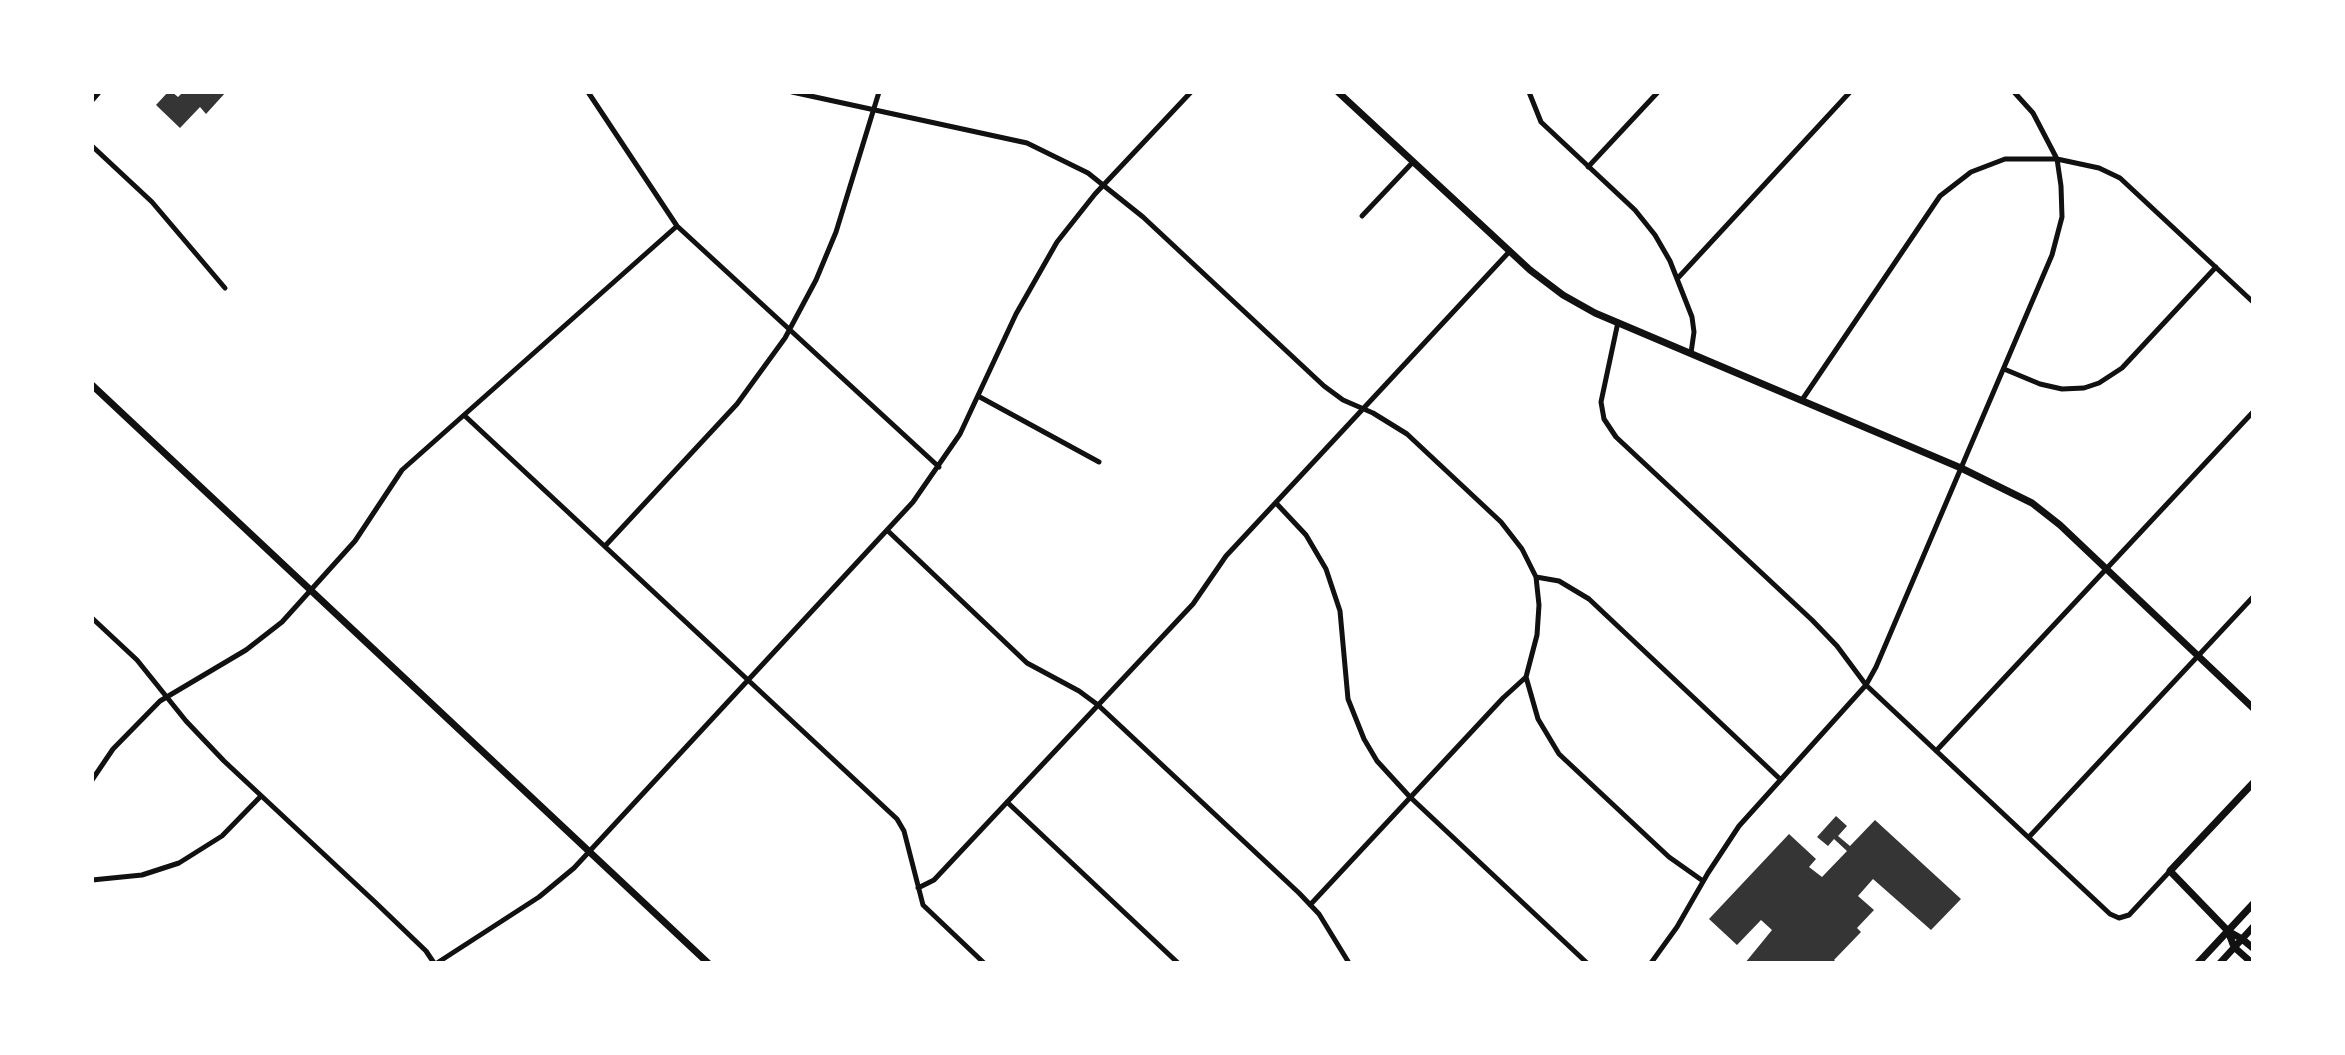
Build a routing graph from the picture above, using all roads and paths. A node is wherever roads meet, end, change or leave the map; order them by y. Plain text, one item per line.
1 (98, 92) edge
2 (588, 92) edge
3 (792, 92) edge
4 (879, 92) edge
5 (1191, 92) edge
6 (1338, 92) edge
7 (1529, 92) edge
8 (1658, 92) edge
9 (1850, 92) edge
10 (2014, 92) edge
11 (92, 99) edge
12 (872, 110) junction
13 (92, 146) edge
14 (2057, 159) junction
15 (1413, 162) junction
16 (1588, 167) junction
17 (1105, 184) junction
18 (1362, 216) dead end
19 (677, 226) junction
20 (1509, 252) junction
21 (2216, 267) junction
22 (1677, 279) junction
23 (225, 288) dead end
24 (2253, 302) edge
25 (1618, 322) junction
26 (790, 328) junction
27 (1691, 353) junction
28 (2004, 369) junction
29 (92, 385) edge
30 (978, 396) junction
31 (1802, 401) junction
32 (1362, 409) junction
33 (2253, 412) edge
34 (465, 416) junction
35 (1099, 462) dead end
36 (939, 467) junction
37 (1961, 468) junction
38 (1276, 503) junction
39 (888, 531) junction
40 (605, 546) junction
41 (2106, 569) junction
42 (1536, 577) junction
43 (312, 591) junction
44 (2253, 597) edge
45 (92, 618) edge
46 (2199, 656) junction
47 (1526, 677) junction
48 (749, 681) junction
49 (1866, 685) junction
50 (166, 696) junction
51 (1098, 705) junction
52 (2253, 708) edge
53 (1936, 751) junction
54 (1780, 779) junction
55 (92, 780) edge
56 (2253, 783) edge
57 (261, 796) junction
58 (1410, 797) junction
59 (1007, 802) junction
60 (2029, 837) junction
61 (589, 852) junction
62 (2170, 871) junction
63 (92, 880) edge
64 (1703, 881) junction
65 (918, 888) junction
66 (2253, 904) edge
67 (1310, 905) junction
68 (2253, 927) edge
69 (2228, 931) junction
70 (2242, 939) junction
71 (2234, 947) junction
72 (2253, 948) edge
73 (436, 963) edge
74 (708, 963) edge
75 (984, 963) edge
76 (1178, 963) edge
77 (1349, 963) edge
78 (1587, 963) edge
79 (1651, 963) edge
80 (2198, 963) edge
81 (2220, 963) edge
82 (2252, 963) edge

1 - 11 main road
2 - 19 street
3 - 12 street
4 - 12 street
5 - 17 street
6 - 15 main road
7 - 16 street
8 - 16 street
9 - 22 street
10 - 14 street
12 - 17 street
12 - 26 street
13 - 23 street
14 - 21 street
14 - 28 street
14 - 31 street
15 - 18 street
15 - 20 main road
16 - 22 street
17 - 30 street
17 - 32 street
19 - 26 street
19 - 34 street
20 - 25 main road
20 - 32 street
21 - 24 street
21 - 28 street
22 - 27 street
25 - 27 main road
25 - 49 street
26 - 36 street
26 - 40 street
27 - 31 main road
28 - 37 street
29 - 43 main road
30 - 35 street
30 - 36 street
31 - 37 main road
32 - 38 street
32 - 42 street
33 - 41 street
34 - 40 street
34 - 43 street
36 - 39 street
37 - 41 main road
37 - 49 street
38 - 51 street
38 - 58 street
39 - 48 street
39 - 51 street
40 - 48 street
41 - 46 main road
41 - 53 street
42 - 47 street
42 - 54 street
43 - 50 street
43 - 61 main road
44 - 46 street
45 - 50 street
46 - 52 main road
46 - 60 street
47 - 58 street
47 - 64 street
48 - 61 street
48 - 65 street
49 - 53 street
49 - 54 street
50 - 55 street
50 - 57 street
51 - 59 street
51 - 67 street
53 - 60 street
54 - 64 street
56 - 62 main road
57 - 63 street
57 - 73 street
58 - 67 street
58 - 78 street
59 - 65 street
59 - 76 street
60 - 62 street
61 - 73 street
61 - 74 main road
62 - 69 main road
64 - 79 street
65 - 75 street
66 - 69 main road
67 - 77 street
68 - 70 main road
69 - 70 main road
69 - 71 main road
69 - 80 main road
70 - 71 main road
70 - 72 main road
71 - 81 main road
71 - 82 main road

